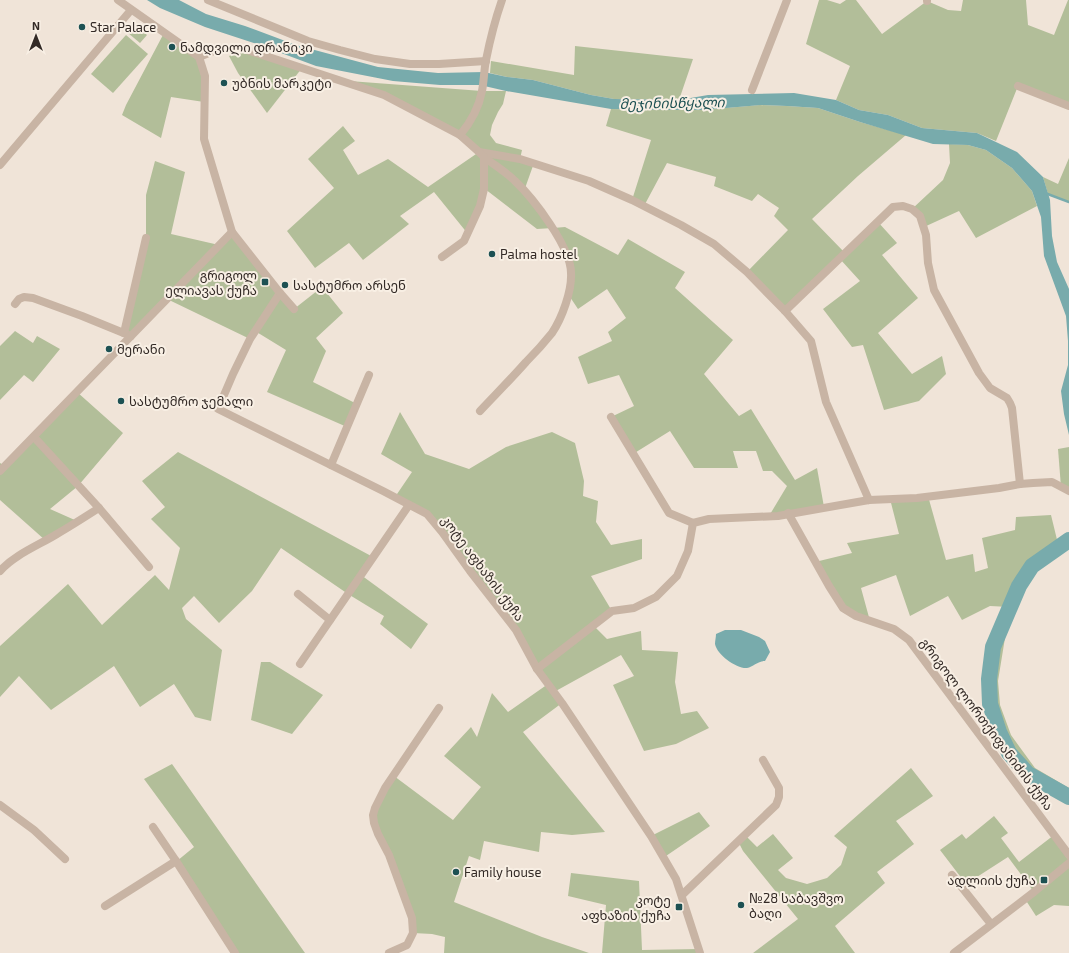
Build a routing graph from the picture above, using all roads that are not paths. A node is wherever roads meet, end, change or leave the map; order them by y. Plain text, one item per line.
1 (118, 0) edge
2 (208, 0) edge
3 (502, 0) edge
4 (787, 0) edge
5 (131, 10) junction
6 (199, 56) junction
7 (486, 61) junction
8 (1018, 86) dead end
9 (752, 90) dead end
10 (1069, 106) edge
11 (460, 135) junction
12 (482, 154) junction
13 (0, 166) edge
14 (232, 232) junction
15 (146, 238) dead end
16 (442, 257) dead end
17 (280, 293) junction
18 (15, 304) dead end
19 (294, 309) dead end
20 (785, 311) junction
21 (127, 334) junction
22 (369, 374) dead end
23 (480, 412) dead end
24 (611, 417) dead end
25 (34, 437) junction
26 (331, 465) junction
27 (0, 471) edge
28 (1020, 484) junction
29 (1069, 491) edge
30 (869, 500) junction
31 (409, 505) junction
32 (99, 508) junction
33 (788, 513) junction
34 (693, 523) junction
35 (2, 566) edge
36 (149, 567) dead end
37 (298, 594) dead end
38 (330, 620) junction
39 (300, 664) dead end
40 (537, 669) junction
41 (440, 708) dead end
42 (764, 760) dead end
43 (0, 805) edge
44 (153, 826) dead end
45 (1069, 855) edge
46 (65, 859) dead end
47 (176, 861) junction
48 (1069, 863) edge
49 (952, 875) dead end
50 (682, 895) junction
51 (105, 906) dead end
52 (991, 924) junction
53 (235, 953) edge
54 (389, 953) edge
55 (700, 953) edge
56 (954, 953) edge

1 - 5 street
2 - 7 street
3 - 7 street
4 - 9 street
5 - 6 street
5 - 13 street
6 - 11 street
6 - 14 street
7 - 11 street
8 - 10 street
11 - 12 street
12 - 16 street
12 - 20 street
12 - 23 street
14 - 17 street
14 - 21 street
15 - 21 street
17 - 19 street
17 - 26 street, კოტე აფხაზის ქუჩა
18 - 21 street
20 - 28 street
20 - 30 street
21 - 25 street
22 - 26 street
24 - 34 street
25 - 27 street
25 - 32 street
26 - 31 street, კოტე აფხაზის ქუჩა
28 - 29 street
28 - 30 street
30 - 33 street
31 - 38 street
31 - 40 street, კოტე აფხაზის ქუჩა
32 - 35 street
32 - 36 street
33 - 34 street
33 - 45 street, გრიგოლ ლორთქიფანიძის ქუჩა
34 - 40 street
37 - 38 street
38 - 39 street
40 - 50 street, კოტე აფხაზის ქუჩა
41 - 54 street
42 - 50 street
43 - 46 street
44 - 47 street
47 - 51 street
47 - 53 street
48 - 52 street
49 - 52 street
50 - 55 street, კოტე აფხაზის ქუჩა
52 - 56 street

